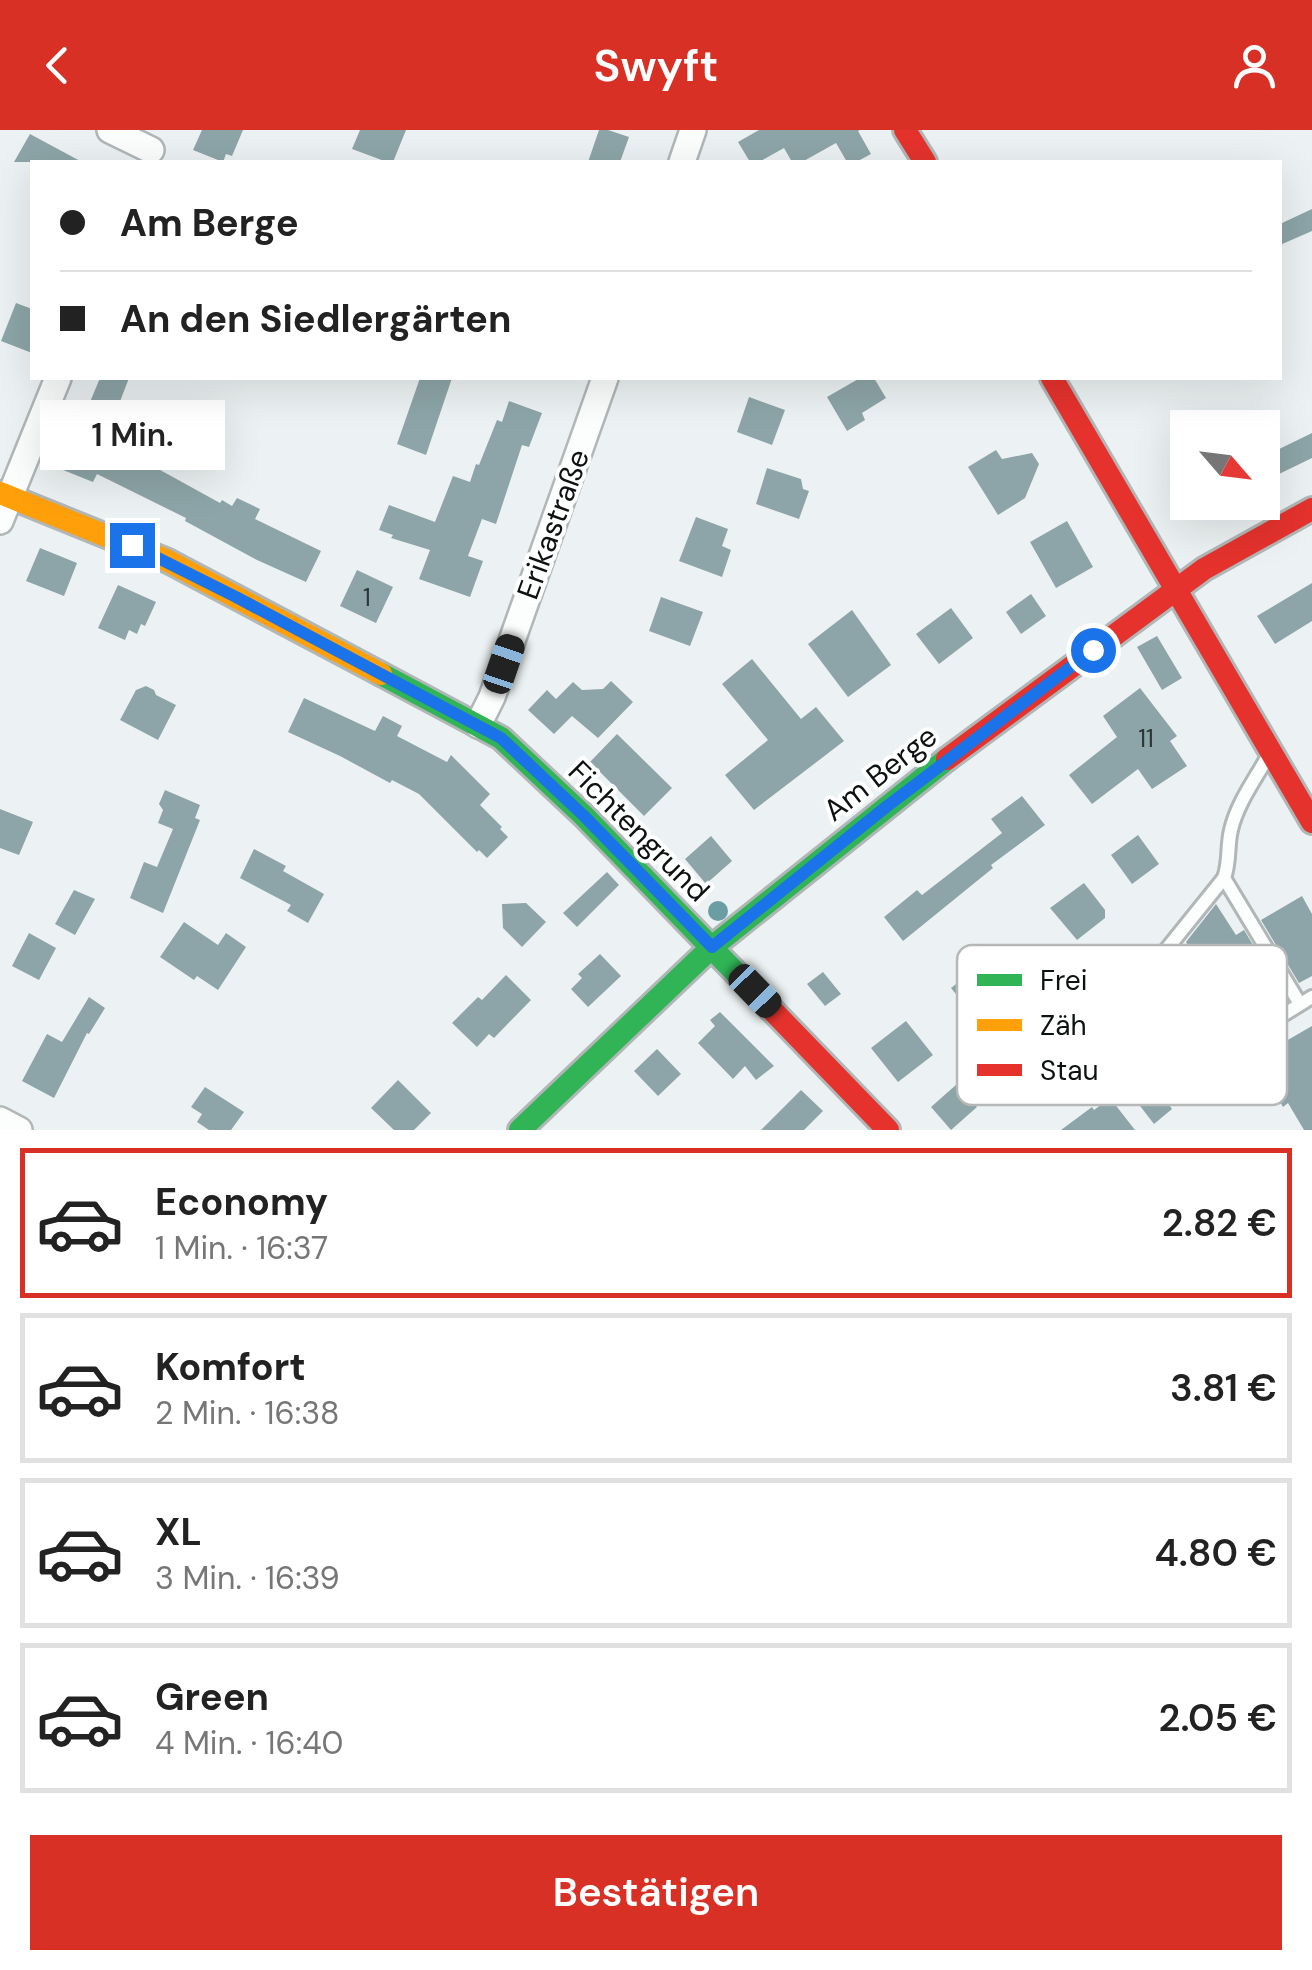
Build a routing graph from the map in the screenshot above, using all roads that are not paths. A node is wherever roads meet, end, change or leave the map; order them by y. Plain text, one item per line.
1 (110, 130) edge
2 (694, 130) edge
3 (905, 130) edge
4 (152, 147) edge
5 (683, 160) edge
6 (923, 160) edge
7 (57, 380) edge
8 (605, 380) edge
9 (1053, 380) edge
10 (5, 494) edge
11 (1312, 509) edge
12 (0, 521) edge
13 (1177, 588) junction
14 (478, 726) junction
15 (1271, 752) junction
16 (1312, 822) edge
17 (1224, 878) junction
18 (1170, 945) edge
19 (1269, 945) edge
20 (712, 947) junction
21 (1287, 972) edge
22 (1306, 1000) edge
23 (0, 1120) edge
24 (19, 1130) edge
25 (520, 1130) edge
26 (888, 1130) edge

1 - 4 street
2 - 5 street
3 - 6 street
7 - 10 street
8 - 14 street, Erikastraße
9 - 13 street
10 - 12 street
10 - 14 street, Fichtengrund
11 - 13 street, Am Berge
13 - 15 street
13 - 20 street, Am Berge
14 - 20 street, Fichtengrund
15 - 16 street
15 - 17 lane
17 - 18 lane
17 - 19 lane
20 - 25 street, Am Berge
20 - 26 street, Fichtengrund
21 - 22 lane
23 - 24 street

